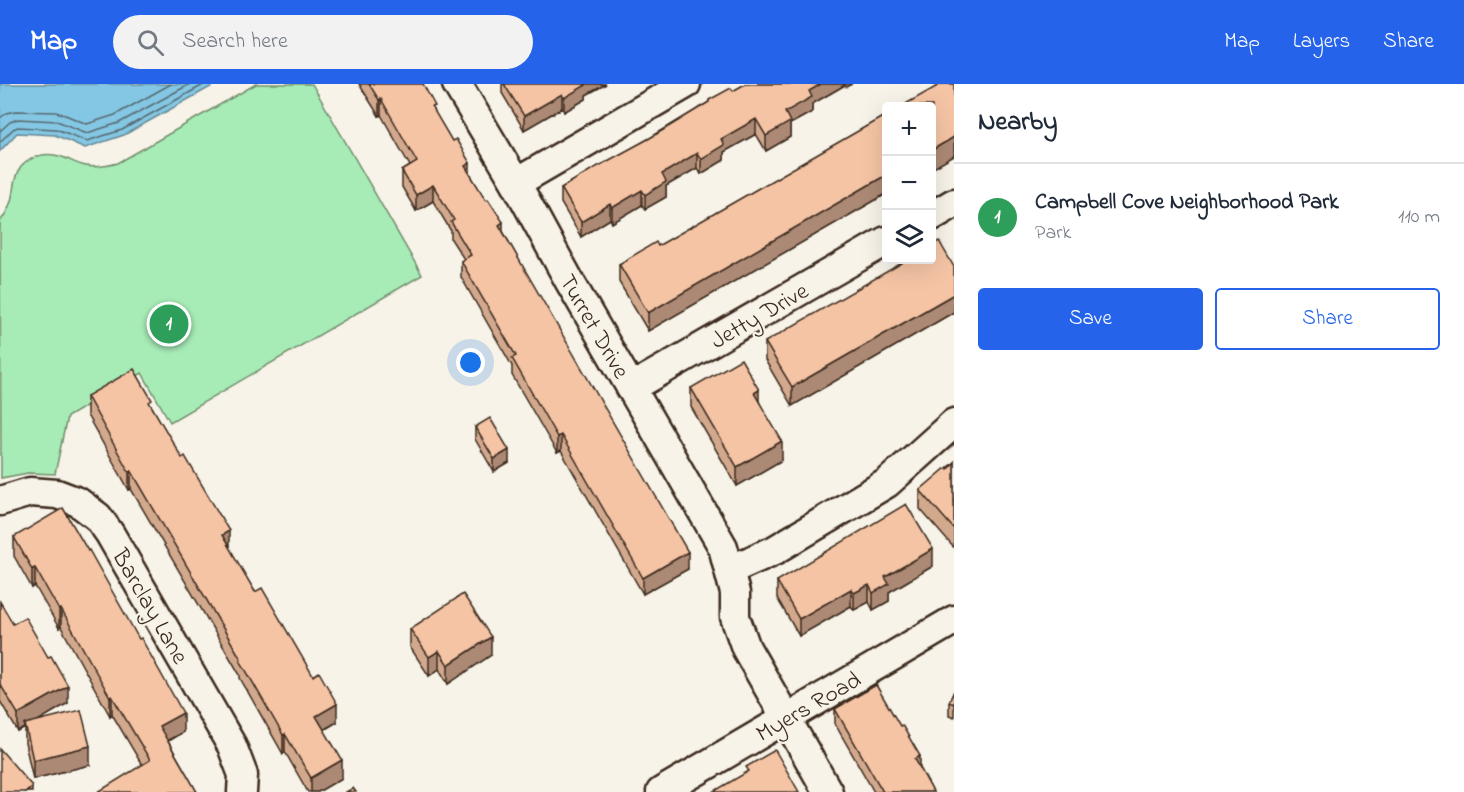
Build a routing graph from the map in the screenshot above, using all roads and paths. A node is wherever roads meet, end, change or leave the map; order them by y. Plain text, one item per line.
1 (457, 84) edge
2 (686, 84) edge
3 (516, 183) junction
4 (954, 203) edge
5 (936, 214) edge
6 (882, 243) edge
7 (631, 388) junction
8 (954, 423) edge
9 (0, 501) edge
10 (730, 570) junction
11 (954, 620) edge
12 (786, 720) junction
13 (242, 792) edge
14 (661, 792) edge
15 (828, 792) edge

1 - 3 street, Turret Drive
2 - 3 street
3 - 7 street, Turret Drive
4 - 5 street
6 - 7 street, Jetty Drive
7 - 10 street, Turret Drive
8 - 10 street
9 - 13 street, Barclay Lane
10 - 12 street, Turret Drive
11 - 12 street, Myers Road
12 - 14 street, Myers Road
12 - 15 street, Turret Drive

